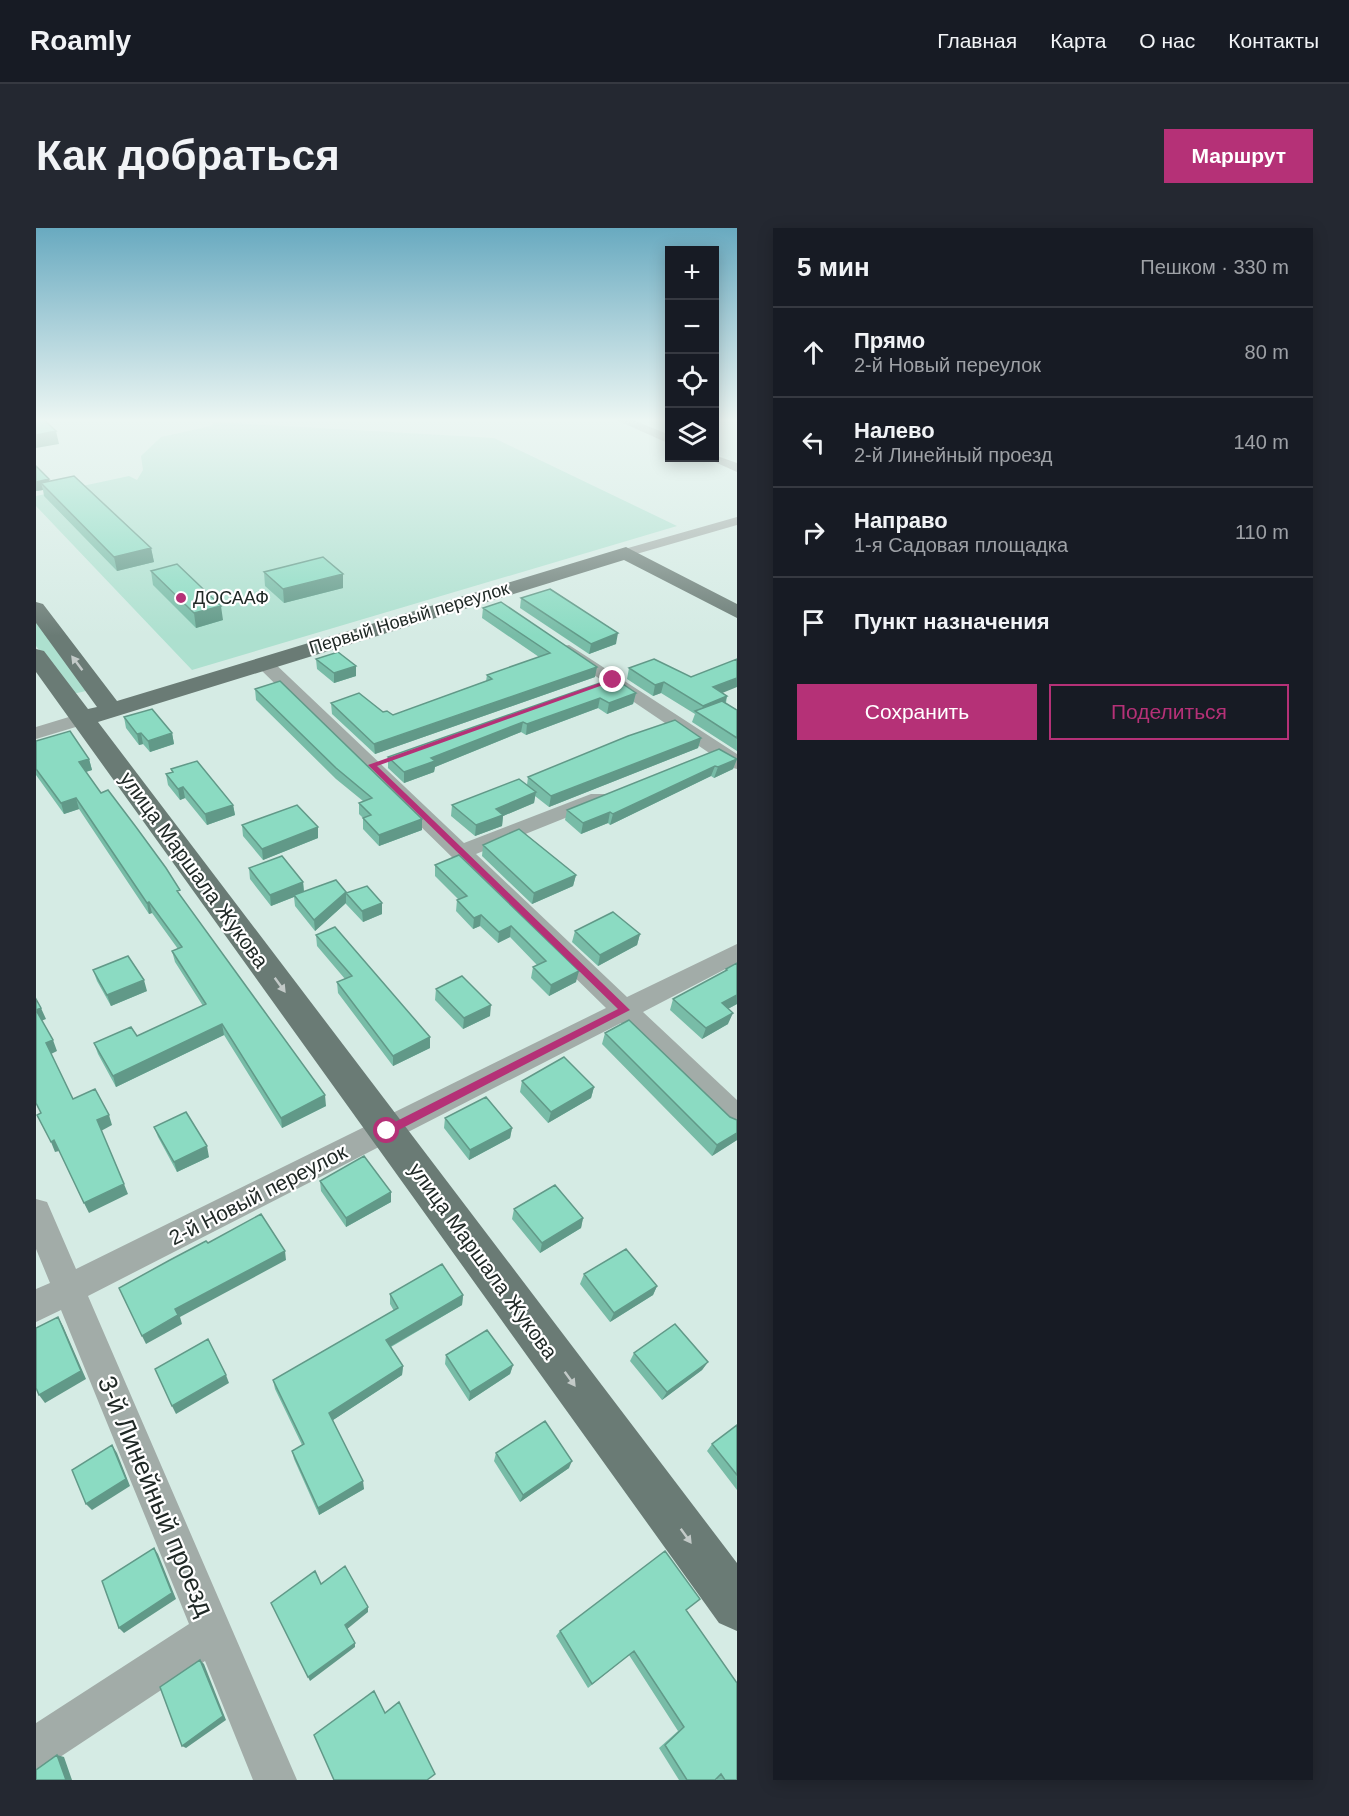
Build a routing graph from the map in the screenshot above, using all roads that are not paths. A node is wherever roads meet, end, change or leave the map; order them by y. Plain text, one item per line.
1 (737, 521) edge
2 (626, 553) junction
3 (487, 594) junction
4 (506, 607) edge
5 (36, 608) edge
6 (737, 612) edge
7 (555, 640) edge
8 (36, 656) edge
9 (264, 663) junction
10 (613, 680) junction
11 (591, 688) edge
12 (97, 714) junction
13 (36, 732) edge
14 (717, 750) junction
15 (393, 758) edge
16 (695, 759) edge
17 (737, 763) edge
18 (371, 765) junction
19 (617, 790) edge
20 (461, 852) junction
21 (737, 953) edge
22 (625, 1010) junction
23 (737, 1118) edge
24 (387, 1131) junction
25 (36, 1212) edge
26 (69, 1290) junction
27 (36, 1306) edge
28 (737, 1605) edge
29 (213, 1632) junction
30 (36, 1748) edge
31 (275, 1780) edge

1 - 2 street, Первый Новый переулок
2 - 3 main road, Первый Новый переулок
2 - 6 main road
3 - 4 street
3 - 9 main road, Первый Новый переулок
12 -> 5 main road, улица Маршала Жукова
7 - 10 street
8 - 12 main road, улица Маршала Жукова
9 - 12 main road, Первый Новый переулок
9 - 18 street
10 - 11 street
10 - 14 street
12 - 13 street
12 -> 24 main road, улица Маршала Жукова
14 - 16 street
14 - 17 street
15 - 18 street
18 - 20 street
19 - 20 street
20 - 22 street
21 - 22 street, 2-й Новый переулок
22 - 23 street
22 - 24 street, 2-й Новый переулок
24 - 26 street, 2-й Новый переулок
24 -> 28 main road, улица Маршала Жукова
25 - 26 street, 3-й Линейный проезд
26 - 27 street, 2-й Новый переулок
26 - 29 street, 3-й Линейный проезд
29 - 30 street
29 - 31 street, 3-й Линейный проезд

